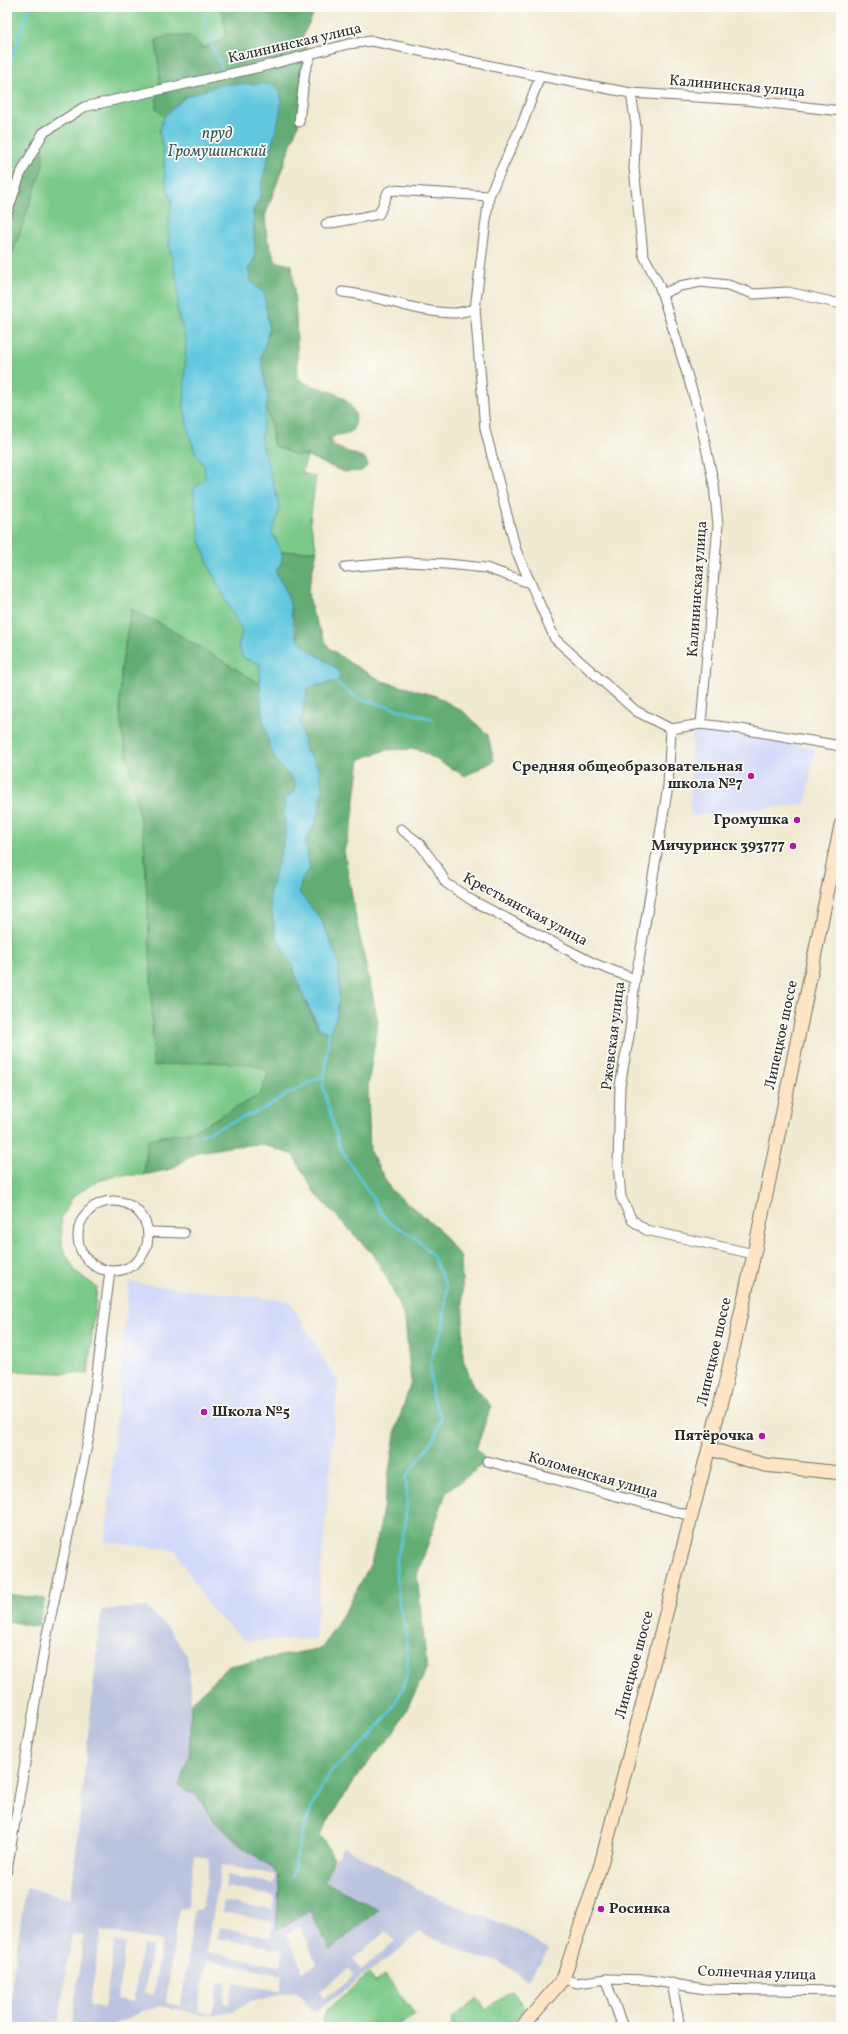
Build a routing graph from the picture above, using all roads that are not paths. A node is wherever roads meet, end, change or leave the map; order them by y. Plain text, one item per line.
1 (311, 54) junction
2 (540, 76) junction
3 (631, 93) junction
4 (841, 111) edge
5 (299, 122) dead end
6 (489, 196) junction
7 (7, 213) edge
8 (326, 224) dead end
9 (342, 292) dead end
10 (662, 294) junction
11 (841, 304) edge
12 (475, 309) junction
13 (345, 567) dead end
14 (530, 583) junction
15 (701, 724) junction
16 (671, 729) junction
17 (841, 746) edge
18 (841, 825) edge
19 (400, 830) dead end
20 (634, 979) junction
21 (148, 1232) junction
22 (184, 1234) dead end
23 (754, 1254) junction
24 (110, 1271) junction
25 (710, 1449) junction
26 (487, 1461) dead end
27 (841, 1473) edge
28 (691, 1516) junction
29 (7, 1870) edge
30 (562, 1979) junction
31 (607, 1979) junction
32 (672, 1983) junction
33 (841, 1991) edge
34 (522, 2027) edge
35 (623, 2027) edge
36 (680, 2027) edge

1 - 2 street, Калининская улица
1 - 5 street
1 - 7 street, Калининская улица
2 - 3 street, Калининская улица
2 - 6 street
3 - 4 street, Калининская улица
3 - 10 street, Калининская улица
6 - 8 street
6 - 12 street
9 - 12 street
10 - 11 street
10 - 15 street, Калининская улица
12 - 14 street
13 - 14 street
14 - 16 street
15 - 16 street
15 - 17 street
16 - 20 street, Ржевская улица
18 - 23 main road, Липецкое шоссе
19 - 20 street, Крестьянская улица
20 - 23 street, Ржевская улица
21 - 22 street
21 - 24 street
21 - 24 street
23 - 25 main road, Липецкое шоссе
24 - 29 street
25 - 27 main road
25 - 28 main road, Липецкое шоссе
26 - 28 street, Коломенская улица
28 - 30 main road, Липецкое шоссе
30 - 31 street, Солнечная улица
30 - 34 main road, Липецкое шоссе
31 - 32 street, Солнечная улица
31 - 35 street
32 - 33 street, Солнечная улица
32 - 36 street

